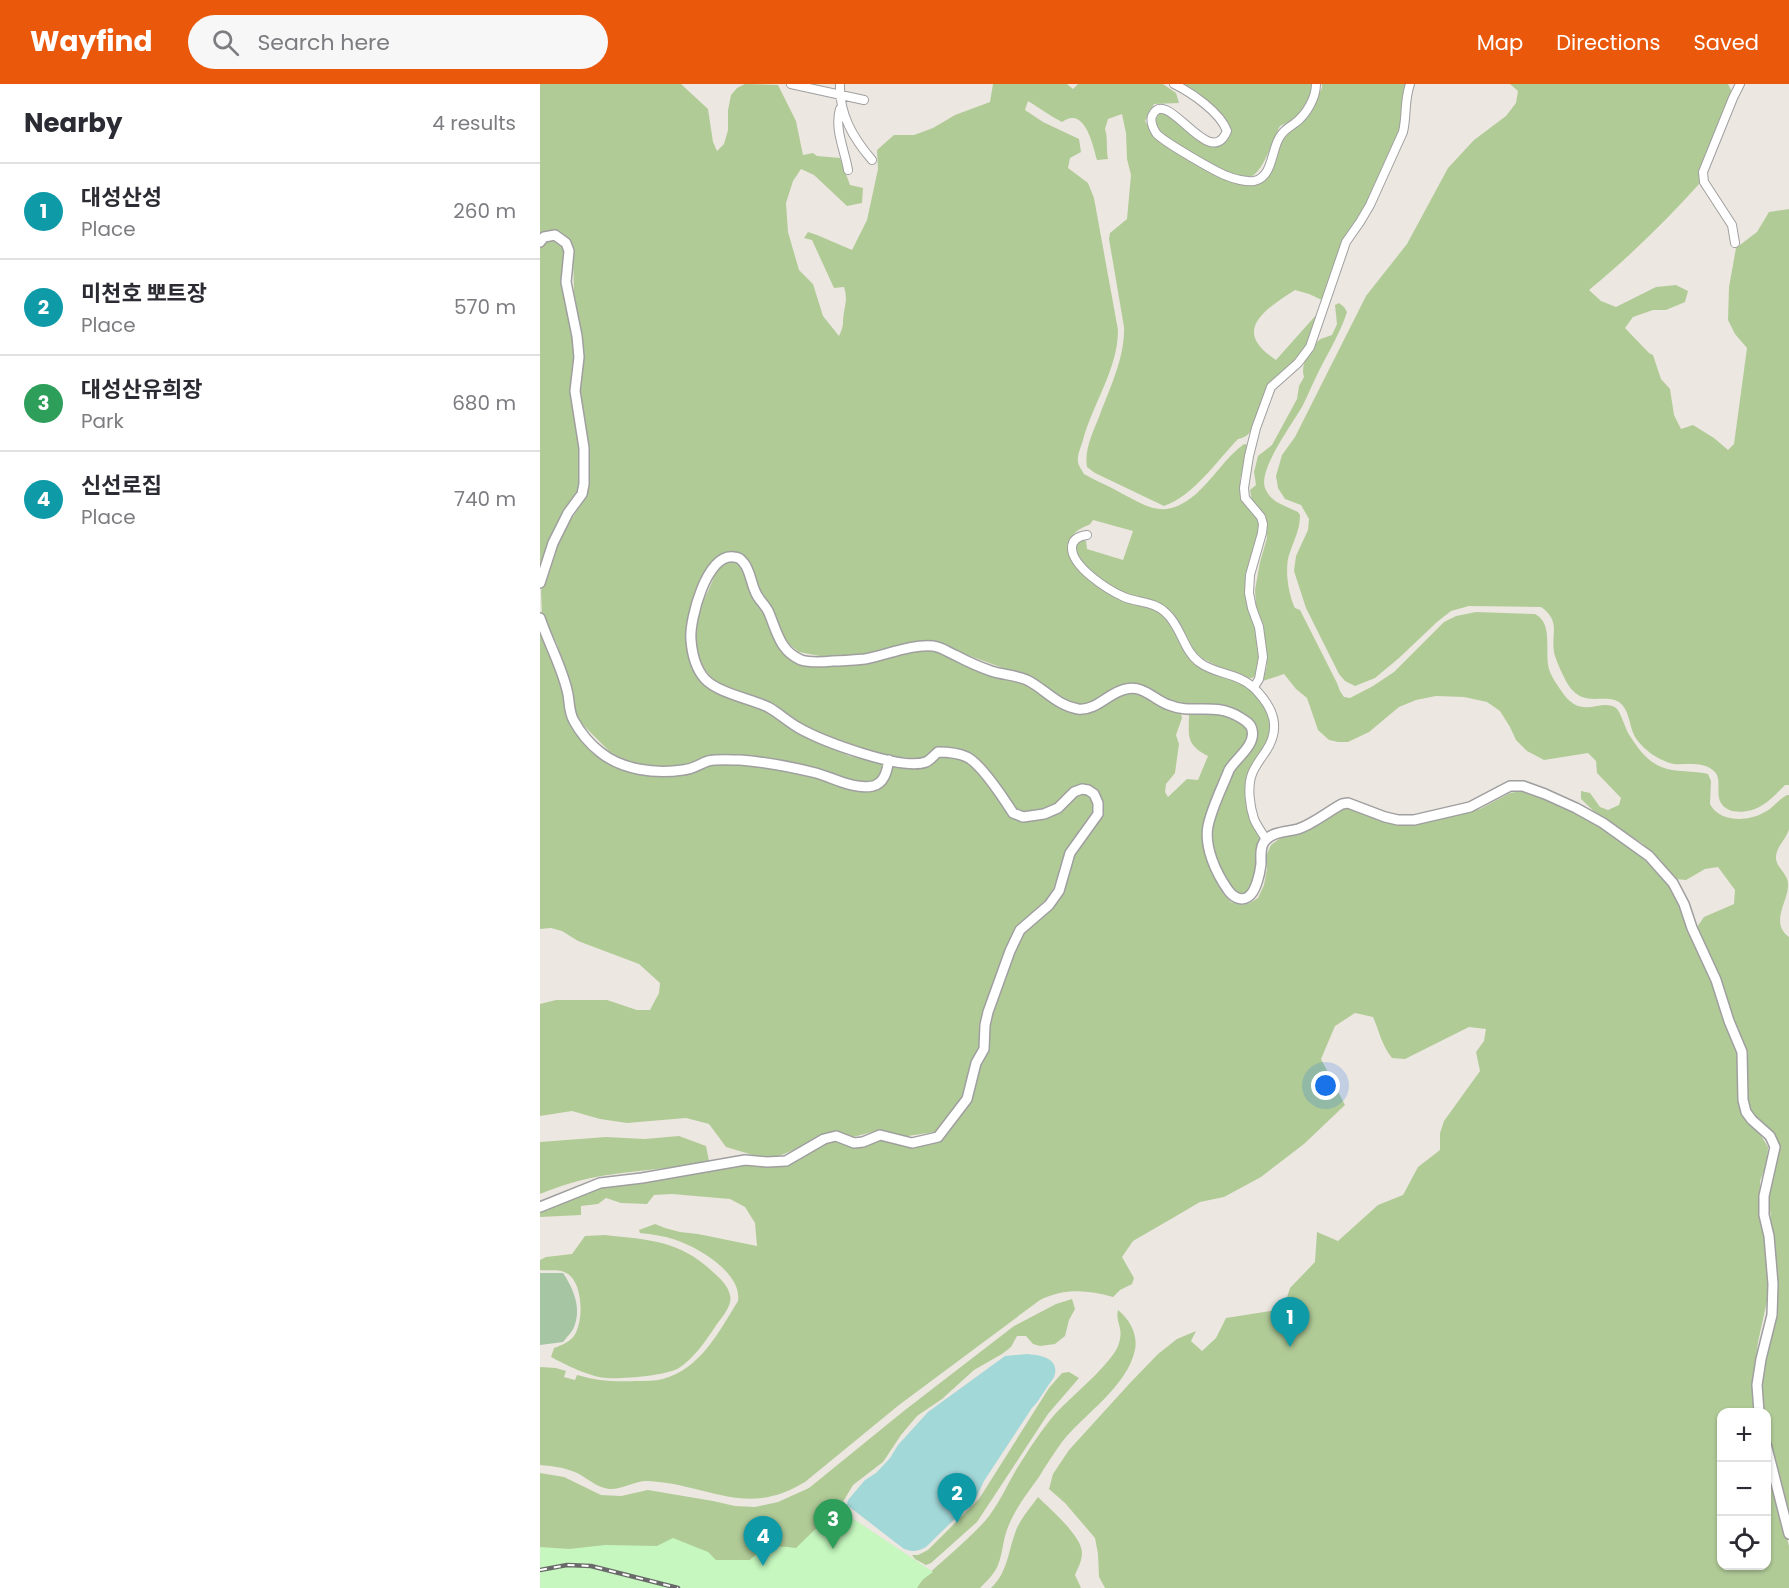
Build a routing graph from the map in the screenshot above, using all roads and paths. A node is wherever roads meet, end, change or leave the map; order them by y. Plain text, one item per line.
1 (791, 84) edge
2 (840, 84) edge
3 (1174, 84) edge
4 (1316, 84) edge
5 (1410, 84) edge
6 (1740, 84) edge
7 (839, 95) junction
8 (864, 100) dead end
9 (841, 107) junction
10 (872, 160) dead end
11 (848, 171) dead end
12 (540, 242) edge
13 (1735, 243) dead end
14 (1087, 535) dead end
15 (540, 583) edge
16 (540, 618) edge
17 (1254, 687) junction
18 (889, 760) junction
19 (1266, 839) junction
20 (540, 1206) edge
21 (1759, 1408) edge
22 (1771, 1460) edge
23 (1789, 1534) edge

1 - 7 street
2 - 7 street
3 - 4 street
5 - 17 street
6 - 13 street
7 - 8 street
7 - 9 street
9 - 10 street
9 - 11 street
12 - 15 street
14 - 17 street
16 - 18 street
17 - 19 street
18 - 19 street
18 - 20 street
19 - 21 street
22 - 23 street

